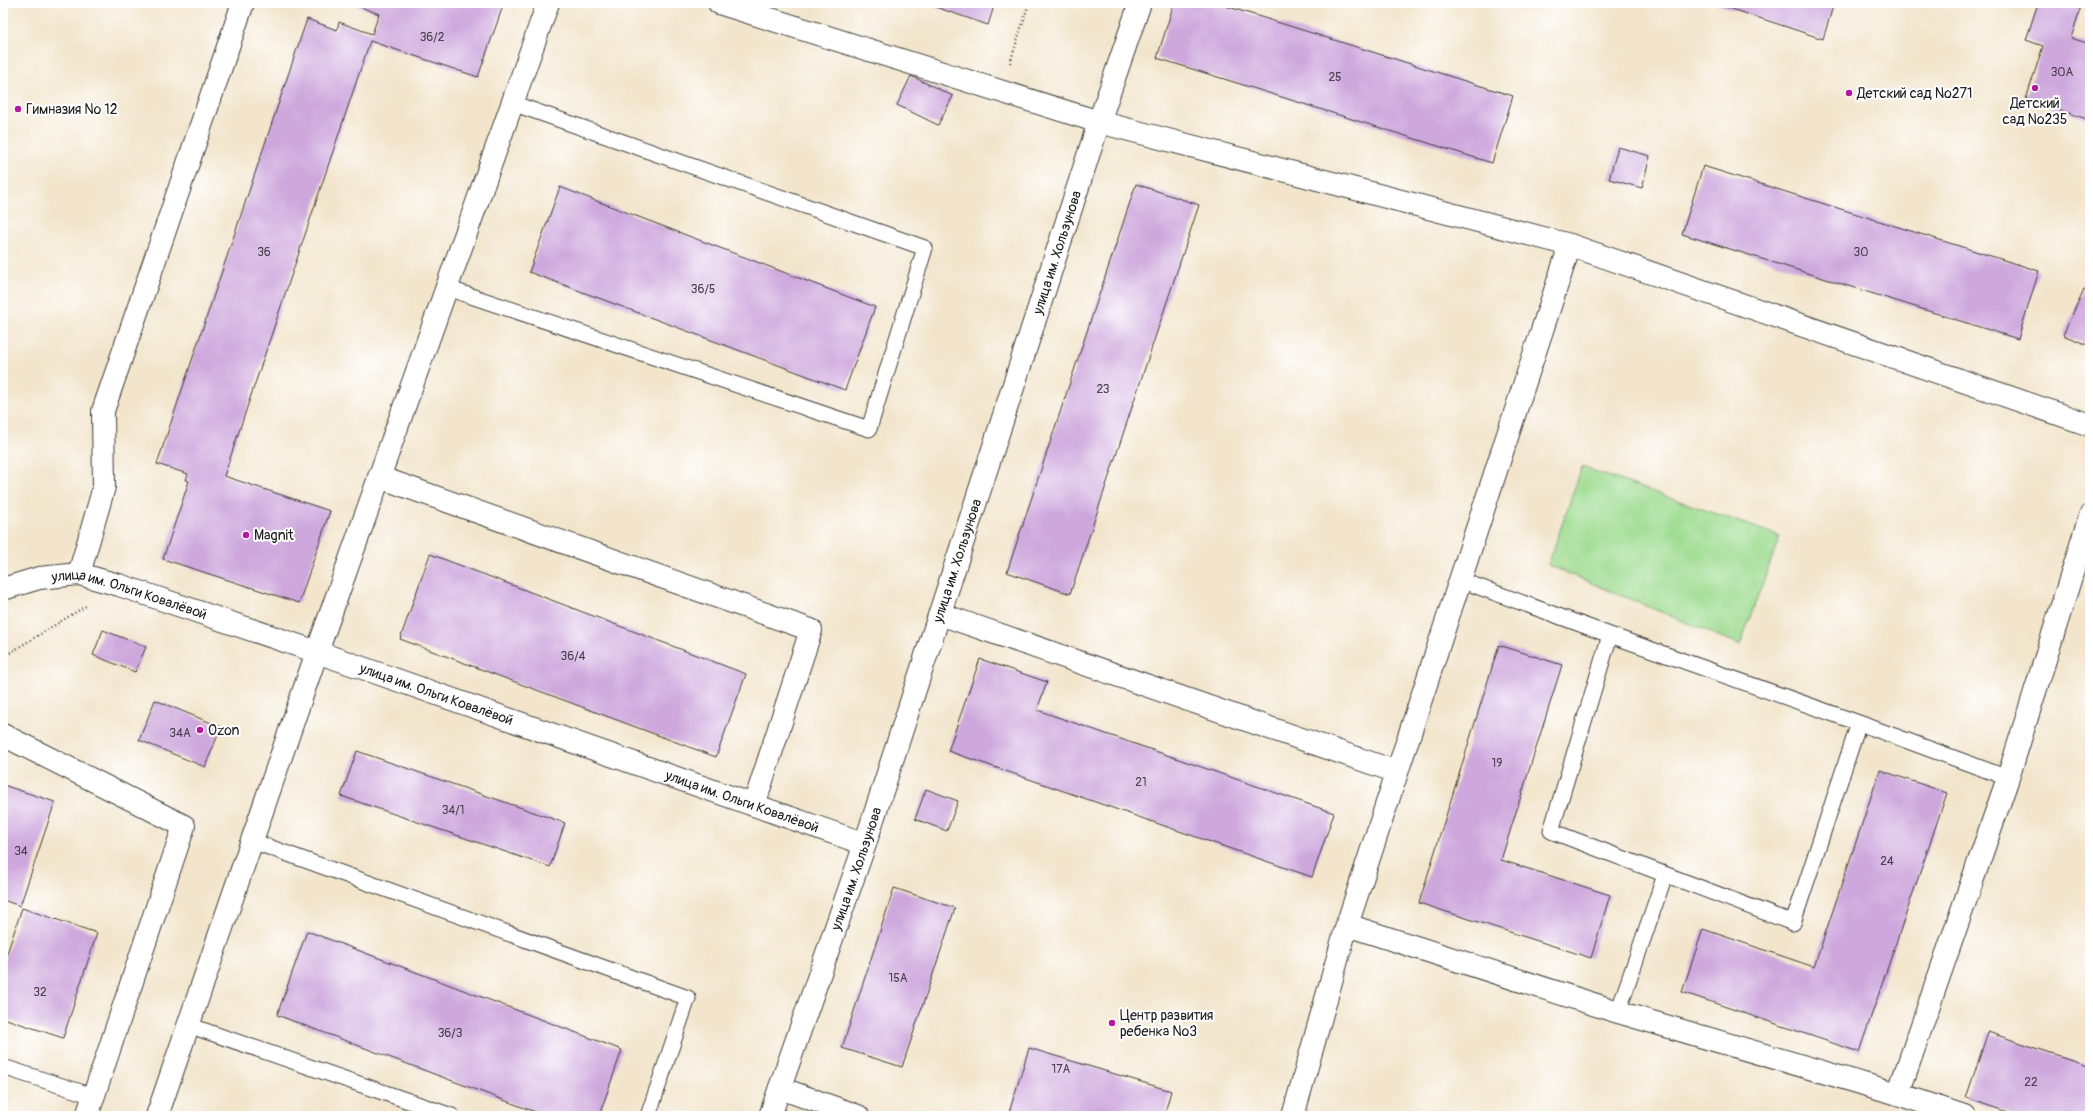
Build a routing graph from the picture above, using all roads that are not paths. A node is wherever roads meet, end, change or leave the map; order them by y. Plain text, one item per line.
1 (243, 3) edge
2 (548, 3) edge
3 (719, 3) edge
4 (1140, 3) edge
5 (512, 104) junction
6 (1099, 122) junction
7 (1570, 245) junction
8 (447, 288) junction
9 (2090, 425) edge
10 (379, 477) junction
11 (2090, 516) edge
12 (79, 574) junction
13 (1460, 580) junction
14 (3, 589) edge
15 (940, 614) junction
16 (1610, 635) junction
17 (317, 652) junction
18 (1859, 723) junction
19 (3, 736) edge
20 (1397, 772) junction
21 (2008, 778) junction
22 (754, 805) junction
23 (252, 841) junction
24 (865, 844) junction
25 (1665, 875) junction
26 (1347, 925) junction
27 (1618, 1012) junction
28 (188, 1024) junction
29 (3, 1067) edge
30 (780, 1088) junction
31 (1898, 1094) junction
32 (90, 1106) edge
33 (157, 1116) edge
34 (452, 1116) edge
35 (648, 1116) edge
36 (770, 1116) edge
37 (858, 1116) edge
38 (1293, 1116) edge
39 (1964, 1116) edge

1 - 12 street
2 - 5 street
3 - 6 street
4 - 6 street, улица им. Хользунова
5 - 8 street
5 - 8 lane
6 - 7 street
6 - 15 street, улица им. Хользунова
7 - 9 street
7 - 13 street
8 - 10 street
10 - 17 street
10 - 22 street
11 - 21 street
12 - 14 street, улица им. Ольги Ковалёвой
12 - 17 street, улица им. Ольги Ковалёвой
13 - 16 lane
13 - 20 street
15 - 20 street
15 - 24 street, улица им. Хользунова
16 - 18 lane
16 - 25 lane
17 - 22 street, улица им. Ольги Ковалёвой
17 - 23 street
18 - 21 lane
18 - 25 lane
19 - 32 street
20 - 26 street
21 - 31 street
22 - 24 street, улица им. Ольги Ковалёвой
23 - 28 street
23 - 35 lane
24 - 30 street, улица им. Хользунова
25 - 27 lane
26 - 27 street
26 - 38 street
27 - 31 street
28 - 33 street
28 - 34 lane
29 - 32 lane
30 - 36 street, улица им. Хользунова
30 - 37 street
31 - 39 street

